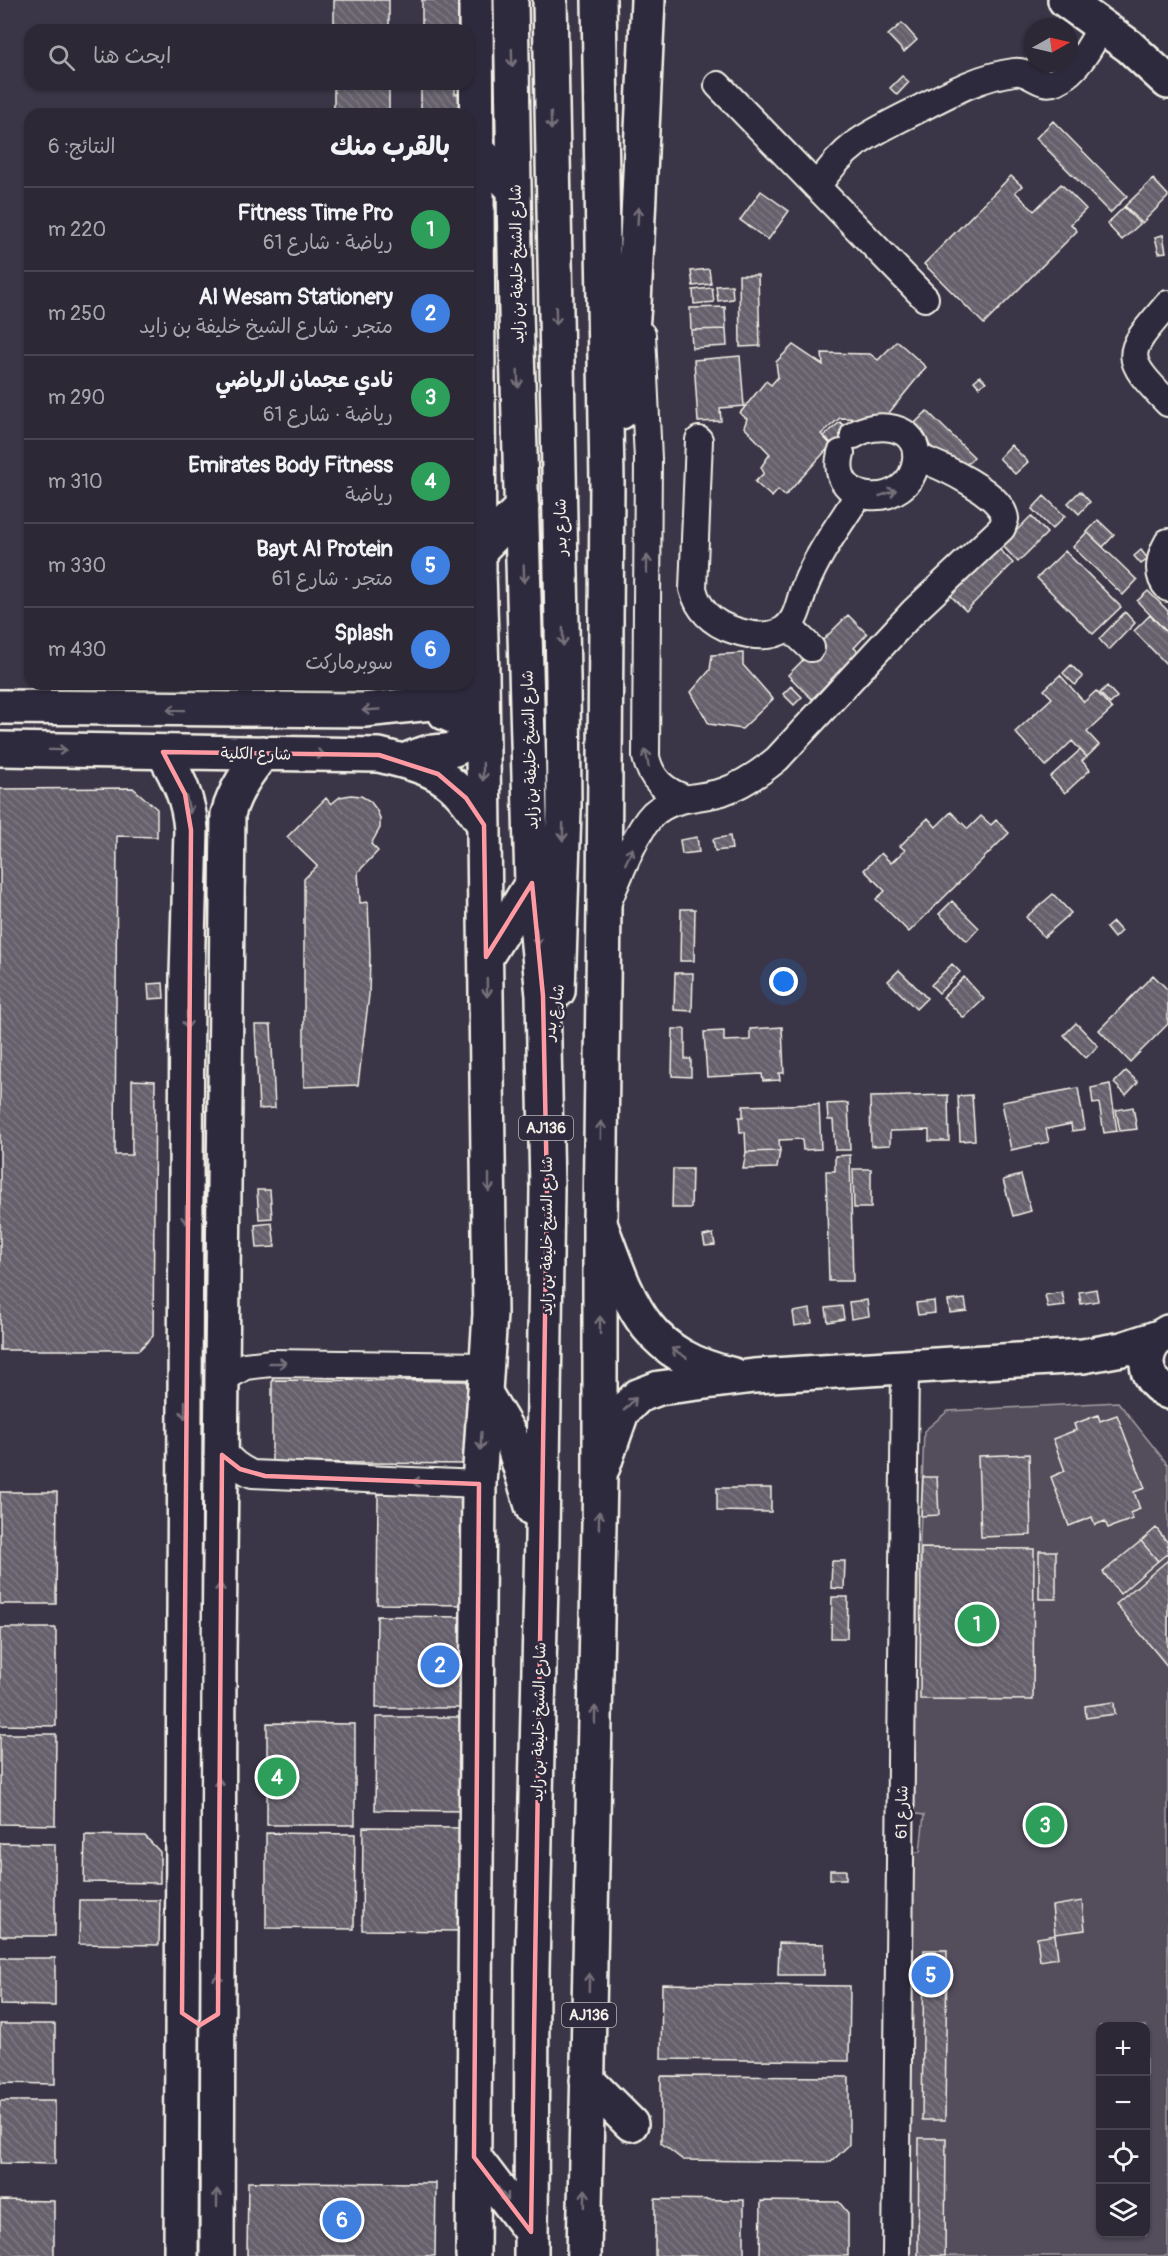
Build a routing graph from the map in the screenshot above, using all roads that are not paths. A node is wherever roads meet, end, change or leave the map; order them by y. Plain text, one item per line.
1 (476, 0) edge
2 (511, 0) edge
3 (550, 0) edge
4 (599, 0) edge
5 (648, 0) edge
6 (1065, 0) edge
7 (1102, 25) junction
8 (1168, 82) edge
9 (718, 85) dead end
10 (477, 149) junction
11 (817, 187) junction
12 (514, 190) junction
13 (636, 266) junction
14 (925, 298) dead end
15 (1168, 304) edge
16 (1168, 404) edge
17 (699, 440) dead end
18 (917, 457) junction
19 (607, 482) junction
20 (859, 494) junction
21 (522, 507) junction
22 (1168, 542) edge
23 (479, 551) junction
24 (1168, 588) edge
25 (788, 626) junction
26 (811, 648) dead end
27 (482, 674) junction
28 (474, 681) edge
29 (463, 690) edge
30 (0, 707) edge
31 (406, 707) junction
32 (0, 749) edge
33 (163, 753) junction
34 (263, 753) junction
35 (404, 761) junction
36 (685, 798) junction
37 (484, 825) junction
38 (532, 883) junction
39 (604, 909) junction
40 (486, 957) junction
41 (226, 972) junction
42 (187, 975) junction
43 (545, 1053) junction
44 (600, 1223) junction
45 (1163, 1334) edge
46 (1083, 1356) junction
47 (905, 1368) junction
48 (754, 1376) junction
49 (223, 1379) junction
50 (486, 1379) junction
51 (1161, 1388) edge
52 (222, 1450) junction
53 (600, 1476) junction
54 (479, 1484) junction
55 (542, 1539) junction
56 (182, 2013) junction
57 (218, 2014) junction
58 (587, 2080) junction
59 (632, 2124) dead end
60 (474, 2157) junction
61 (531, 2244) edge
62 (181, 2256) edge
63 (217, 2256) edge
64 (473, 2256) edge
65 (584, 2256) edge
66 (896, 2256) edge

1 - 10 main road
2 -> 12 main road, شارع الشيخ خليفة بن زايد / AJ136
3 -> 43 main road, شارع بدر
4 - 19 main road, AJ136
13 -> 5 main road
6 - 7 main road
7 - 8 main road
7 - 11 street
9 - 11 street
10 - 12 main road
10 - 23 main road
11 - 14 street
12 -> 21 main road, شارع الشيخ خليفة بن زايد / AJ136
13 - 19 main road
36 -> 13 street
15 - 16 street
17 - 25 street
20 -> 18 street
18 - 20 street
18 - 36 street
19 - 39 main road, AJ136
20 - 25 street
21 - 23 main road
21 -> 38 main road, شارع الشيخ خليفة بن زايد / AJ136
22 - 24 street
23 - 27 main road
25 - 26 street
27 - 28 main road
27 -> 37 main road
29 - 31 main road
31 -> 30 main road
31 - 35 main road
32 -> 33 main road, شارع الكلية
33 - 34 main road, شارع الكلية
33 -> 42 main road
34 -> 35 main road, شارع الكلية
34 - 41 main road
35 - 37 main road, شارع الكلية
39 -> 36 street
37 - 40 main road
38 - 40 main road
38 -> 43 main road, شارع الشيخ خليفة بن زايد / AJ136
44 -> 39 main road, AJ136
40 -> 50 main road
41 - 42 main road
41 - 49 main road
42 -> 56 main road
43 - 55 main road, شارع الشيخ خليفة بن زايد / AJ136
48 -> 44 main road
53 -> 44 main road, AJ136
45 - 46 main road
45 - 51 main road
46 - 47 main road
46 - 51 main road
47 - 48 main road
47 - 66 street, شارع 61
53 -> 48 main road
49 -> 50 street
49 - 52 main road
50 -> 54 main road
50 - 55 main road
54 -> 52 street
57 -> 52 main road
58 -> 53 main road, AJ136
54 - 60 main road
55 - 61 main road, شارع الشيخ خليفة بن زايد / AJ136
56 - 57 main road
56 - 62 main road
63 -> 57 main road
58 - 59 main road
65 -> 58 main road, AJ136
60 -> 61 main road
60 - 64 main road

